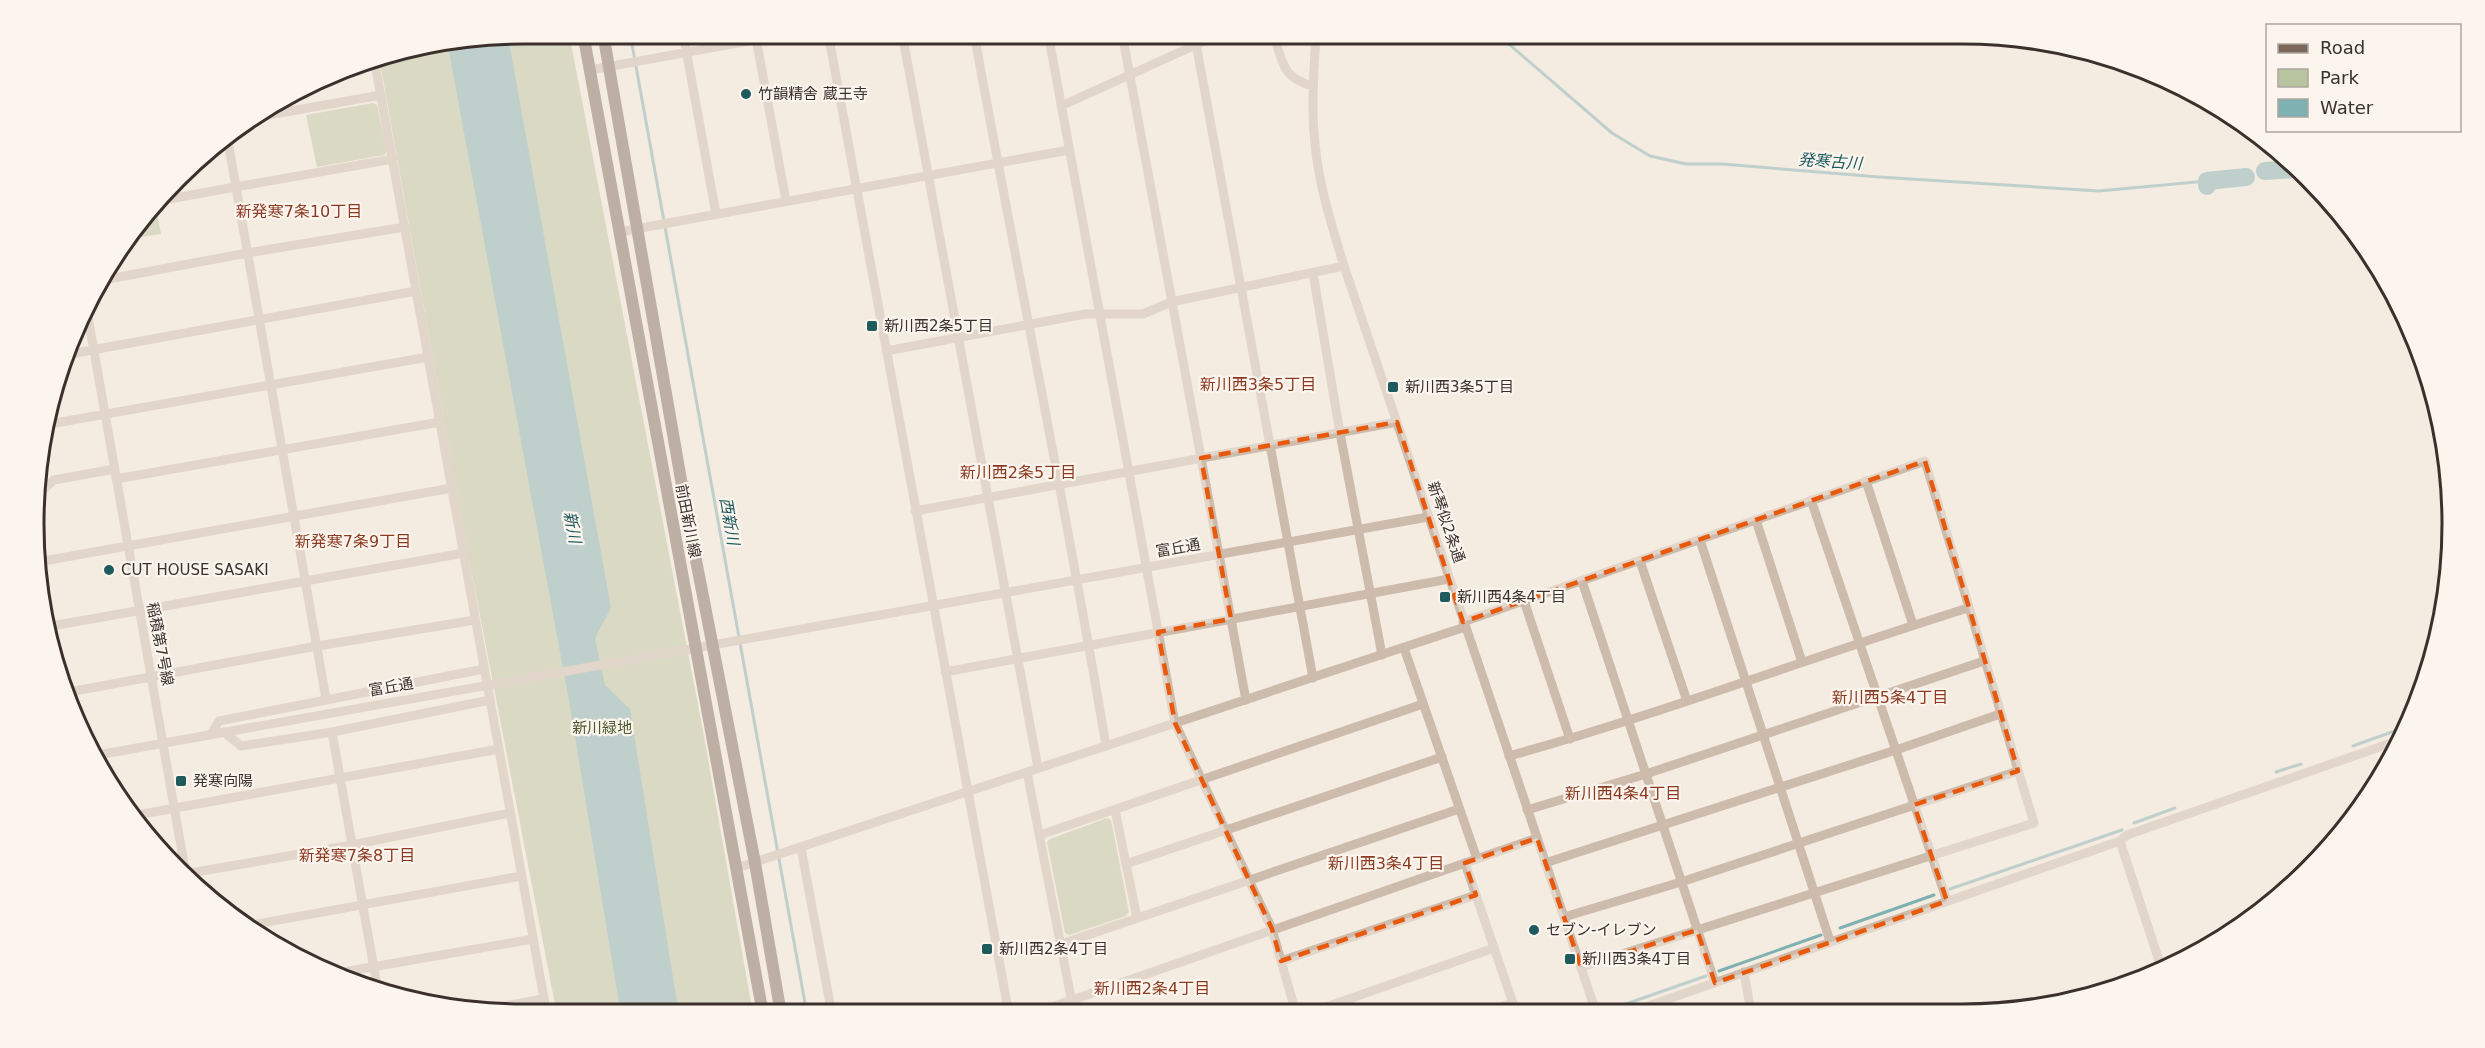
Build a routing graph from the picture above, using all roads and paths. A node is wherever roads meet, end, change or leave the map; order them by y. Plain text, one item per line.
1 (586, 44) edge
2 (605, 44) edge
3 (685, 44) edge
4 (723, 44) edge
5 (757, 44) edge
6 (830, 44) edge
7 (904, 44) edge
8 (976, 44) edge
9 (1050, 44) edge
10 (1124, 44) edge
11 (1277, 44) edge
12 (1315, 44) edge
13 (1197, 45) joint
14 (687, 53) junction
15 (376, 67) edge
16 (609, 67) junction
17 (590, 70) junction
18 (1129, 75) junction
19 (1313, 86) junction
20 (381, 94) junction
21 (1061, 106) junction
22 (274, 114) edge
23 (229, 145) edge
24 (1069, 150) junction
25 (393, 159) junction
26 (997, 163) junction
27 (928, 176) junction
28 (236, 188) junction
29 (856, 189) junction
30 (171, 199) edge
31 (786, 201) junction
32 (716, 214) junction
33 (405, 227) junction
34 (638, 228) junction
35 (619, 231) junction
36 (248, 253) junction
37 (1344, 266) junction
38 (1312, 273) junction
39 (111, 279) edge
40 (1242, 287) junction
41 (416, 291) junction
42 (1171, 302) junction
43 (1100, 313) junction
44 (259, 319) junction
45 (88, 321) edge
46 (1027, 324) junction
47 (957, 337) junction
48 (92, 350) junction
49 (886, 351) junction
50 (75, 353) edge
51 (428, 357) junction
52 (271, 385) junction
53 (104, 414) junction
54 (440, 422) junction
55 (1396, 422) junction
56 (55, 423) edge
57 (1340, 433) junction
58 (1271, 445) junction
59 (282, 450) junction
60 (1201, 458) junction
61 (1128, 471) junction
62 (115, 474) junction
63 (1866, 481) junction
64 (1059, 484) junction
65 (45, 488) edge
66 (452, 488) junction
67 (988, 497) junction
68 (1811, 500) junction
69 (915, 511) junction
70 (294, 515) junction
71 (1428, 517) junction
72 (1756, 520) junction
73 (1359, 530) junction
74 (1700, 540) junction
75 (1289, 543) junction
76 (127, 546) junction
77 (464, 553) junction
78 (1219, 555) junction
79 (46, 561) edge
80 (1640, 561) junction
81 (1146, 569) junction
82 (1449, 579) junction
83 (1582, 581) junction
84 (305, 582) junction
85 (1077, 582) junction
86 (1371, 593) junction
87 (1006, 595) junction
88 (1524, 601) junction
89 (1300, 606) junction
90 (933, 608) junction
91 (1968, 608) junction
92 (138, 611) junction
93 (1231, 619) junction
94 (476, 620) junction
95 (1464, 624) junction
96 (55, 625) edge
97 (1913, 625) junction
98 (1158, 632) junction
99 (1859, 642) junction
100 (713, 645) junction
101 (1089, 645) junction
102 (317, 646) junction
103 (696, 647) junction
104 (1404, 648) junction
105 (1382, 655) junction
106 (1018, 658) junction
107 (1984, 661) junction
108 (1802, 662) junction
109 (484, 669) junction
110 (945, 672) junction
111 (152, 677) junction
112 (1313, 678) junction
113 (1746, 681) junction
114 (74, 691) edge
115 (1878, 698) junction
116 (326, 699) junction
117 (490, 700) junction
118 (1246, 700) junction
119 (1687, 701) junction
120 (1423, 704) junction
121 (2000, 714) junction
122 (1628, 720) junction
123 (1175, 723) junction
124 (224, 732) junction
125 (332, 732) junction
126 (1763, 733) junction
127 (211, 734) junction
128 (1569, 739) junction
129 (163, 743) junction
130 (2388, 744) edge
131 (1106, 746) junction
132 (499, 749) junction
133 (1896, 750) junction
134 (102, 754) edge
135 (1442, 756) junction
136 (1509, 756) junction
137 (1038, 768) junction
138 (2018, 771) junction
139 (1027, 772) junction
140 (1646, 774) junction
141 (340, 777) junction
142 (1202, 779) junction
143 (1781, 786) junction
144 (967, 793) junction
145 (1914, 805) junction
146 (174, 809) junction
147 (1460, 809) junction
148 (1115, 810) junction
149 (1527, 810) junction
150 (510, 813) junction
151 (141, 814) edge
152 (1662, 826) junction
153 (1225, 830) junction
154 (1040, 835) junction
155 (1537, 838) junction
156 (1799, 842) junction
157 (2120, 842) junction
158 (352, 845) junction
159 (798, 849) junction
160 (1931, 856) junction
161 (1477, 859) junction
162 (183, 863) edge
163 (755, 863) junction
164 (1465, 863) junction
165 (1545, 863) junction
166 (1126, 864) junction
167 (737, 868) junction
168 (193, 873) edge
169 (521, 876) junction
170 (1248, 880) junction
171 (1681, 882) junction
172 (1814, 892) junction
173 (1476, 895) junction
174 (1947, 901) junction
175 (363, 904) junction
176 (1564, 917) junction
177 (1137, 918) junction
178 (257, 924) edge
179 (1272, 929) junction
180 (1697, 930) junction
181 (533, 939) junction
182 (1830, 941) junction
183 (1061, 944) junction
184 (1494, 948) junction
185 (1281, 961) junction
186 (2159, 962) edge
187 (374, 966) junction
188 (1581, 967) junction
189 (348, 971) edge
190 (1744, 972) junction
191 (376, 981) edge
192 (1714, 983) junction
193 (543, 999) junction
194 (1072, 1000) junction
195 (516, 1004) edge
196 (544, 1004) edge
197 (761, 1004) edge
198 (779, 1004) edge
199 (830, 1004) edge
200 (1007, 1004) edge
201 (1061, 1004) edge
202 (1073, 1004) edge
203 (1293, 1004) edge
204 (1335, 1004) edge
205 (1513, 1004) edge
206 (1593, 1004) edge
207 (1654, 1004) edge
208 (1750, 1004) edge

1 - 17 main road, 前田新川線
2 - 16 main road, 前田新川線
3 - 14 street
4 - 14 street
5 - 31 street
6 - 29 street
7 - 27 street
8 - 26 street
9 - 21 street
10 - 18 street
11 - 19 street
12 - 19 street, 新琴似2条通
13 - 18 street
13 - 40 street
14 - 16 street
14 - 32 street
15 - 20 street
16 - 17 street
16 - 34 main road, 前田新川線
17 - 35 main road, 前田新川線
18 - 21 street
18 - 42 street
19 - 37 street, 新琴似2条通
20 - 22 street
20 - 25 street
21 - 24 street
23 - 28 street
24 - 26 street
24 - 43 street
25 - 28 street
25 - 33 street
26 - 27 street
26 - 46 street
27 - 29 street
27 - 47 street
28 - 30 street
28 - 36 street
29 - 31 street
29 - 49 street
31 - 32 street
32 - 34 street
33 - 36 street
33 - 41 street
34 - 35 street
34 - 100 main road, 前田新川線
35 - 103 main road, 前田新川線
36 - 39 street
36 - 44 street
37 - 38 street
37 - 55 street, 新琴似2条通
38 - 40 street
38 - 57 street
40 - 42 street
40 - 58 street
41 - 44 street
41 - 51 street
42 - 43 street
42 - 60 street
43 - 46 street
43 - 61 street
44 - 48 street
44 - 52 street
45 - 48 street, 稲積第7号線
46 - 47 street
46 - 64 street
47 - 49 street
47 - 67 street
48 - 50 street
48 - 53 street, 稲積第7号線
49 - 69 street
51 - 52 street
51 - 54 street
52 - 53 street
52 - 59 street
53 - 56 street
53 - 62 street, 稲積第7号線
54 - 59 street
54 - 66 street
55 - 57 street
55 - 71 street, 新琴似2条通
57 - 58 street
57 - 73 street
58 - 60 street
58 - 75 street
59 - 62 street
59 - 70 street
60 - 61 street
60 - 78 street
61 - 64 street
61 - 81 street
62 - 65 street
62 - 76 street, 稲積第7号線
63 - 68 street
63 - 91 street
63 - 97 street
64 - 67 street
64 - 85 street
66 - 70 street
66 - 77 street
67 - 69 street
67 - 87 street
68 - 72 street
68 - 99 street
69 - 90 street
70 - 76 street
70 - 84 street
71 - 73 street, 富丘通
71 - 82 street, 新琴似2条通
72 - 74 street
72 - 108 street
73 - 75 street, 富丘通
73 - 86 street
74 - 80 street
74 - 113 street
75 - 78 street, 富丘通
75 - 89 street
76 - 79 street
76 - 92 street, 稲積第7号線
77 - 84 street
77 - 94 street
78 - 81 street, 富丘通
78 - 93 street
80 - 83 street
80 - 119 street
81 - 85 street, 富丘通
81 - 98 street
82 - 86 street
82 - 95 street, 新琴似2条通
83 - 88 street
83 - 122 street
84 - 92 street
84 - 102 street
85 - 87 street, 富丘通
85 - 101 street
86 - 89 street
86 - 105 street
87 - 90 street, 富丘通
87 - 106 street
88 - 95 street
88 - 128 street
89 - 93 street
89 - 112 street
90 - 100 street, 富丘通
90 - 110 street
91 - 97 street
91 - 107 street
92 - 96 street
92 - 111 street, 稲積第7号線
93 - 98 street
93 - 118 street
94 - 102 street
94 - 109 street
95 - 104 street
95 - 136 street, 新琴似2条通
97 - 99 street
98 - 101 street
98 - 123 street
99 - 108 street
99 - 115 street
100 - 103 street, 富丘通
100 - 163 main road, 前田新川線
101 - 106 street
101 - 131 street
102 - 111 street
102 - 116 street
103 - 124 street, 富丘通
103 - 167 main road, 前田新川線
104 - 105 street
104 - 120 street
105 - 112 street
106 - 110 street
106 - 137 street
107 - 115 street
107 - 121 street
108 - 113 street
109 - 116 street
109 - 117 street
110 - 144 street
111 - 114 street
111 - 129 street, 稲積第7号線
112 - 118 street
113 - 119 street
113 - 126 street
115 - 126 street
115 - 133 street
116 - 127 street
117 - 125 street
117 - 132 street
118 - 123 street
119 - 122 street
120 - 135 street
120 - 142 street
121 - 133 street
121 - 138 street
122 - 128 street
122 - 140 street
123 - 131 street
123 - 142 street
124 - 125 street
124 - 127 street, 富丘通
125 - 141 street
126 - 140 street
126 - 143 street
127 - 129 street, 富丘通
128 - 136 street
129 - 134 street, 富丘通
129 - 146 street, 稲積第7号線
130 - 157 street
131 - 137 street
132 - 141 street
132 - 150 street
133 - 143 street
133 - 145 street
135 - 147 street
135 - 153 street
136 - 149 street, 新琴似2条通
137 - 139 street
138 - 145 street
138 - 160 street
139 - 144 street
139 - 154 street
140 - 149 street
140 - 152 street
141 - 146 street
141 - 158 street
142 - 148 street
142 - 153 street
143 - 152 street
143 - 156 street
144 - 159 street
144 - 200 street
145 - 156 street
145 - 160 street
146 - 151 street
146 - 162 street, 稲積第7号線
147 - 161 street
147 - 170 street
148 - 154 street
148 - 166 street
149 - 155 street, 新琴似2条通
150 - 158 street
150 - 169 street
152 - 165 street
152 - 171 street
153 - 166 street
153 - 170 street
154 - 183 street
155 - 161 street
155 - 165 street, 新琴似2条通
156 - 171 street
156 - 172 street
157 - 174 street
157 - 186 street
158 - 168 street
158 - 175 street
159 - 163 street
159 - 199 street
160 - 172 street
160 - 174 street
161 - 164 street
163 - 167 street
163 - 198 main road, 前田新川線
164 - 173 street
164 - 179 street
165 - 176 street, 新琴似2条通
166 - 177 street
167 - 197 main road, 前田新川線
169 - 175 street
169 - 181 street
170 - 177 street
170 - 179 street
171 - 176 street
171 - 180 street
172 - 180 street
172 - 182 street
173 - 184 street
173 - 185 street
174 - 182 street
175 - 178 street
175 - 187 street
176 - 188 street, 新琴似2条通
177 - 183 street
179 - 185 street
179 - 194 street
180 - 188 street
180 - 192 street
181 - 187 street
181 - 193 street
182 - 190 street
183 - 194 street
184 - 204 street
184 - 205 street
185 - 203 street
187 - 189 street
187 - 191 street
188 - 206 street, 新琴似2条通
190 - 192 street
190 - 208 street
192 - 207 street
193 - 195 street
193 - 196 street
194 - 201 street
194 - 202 street

